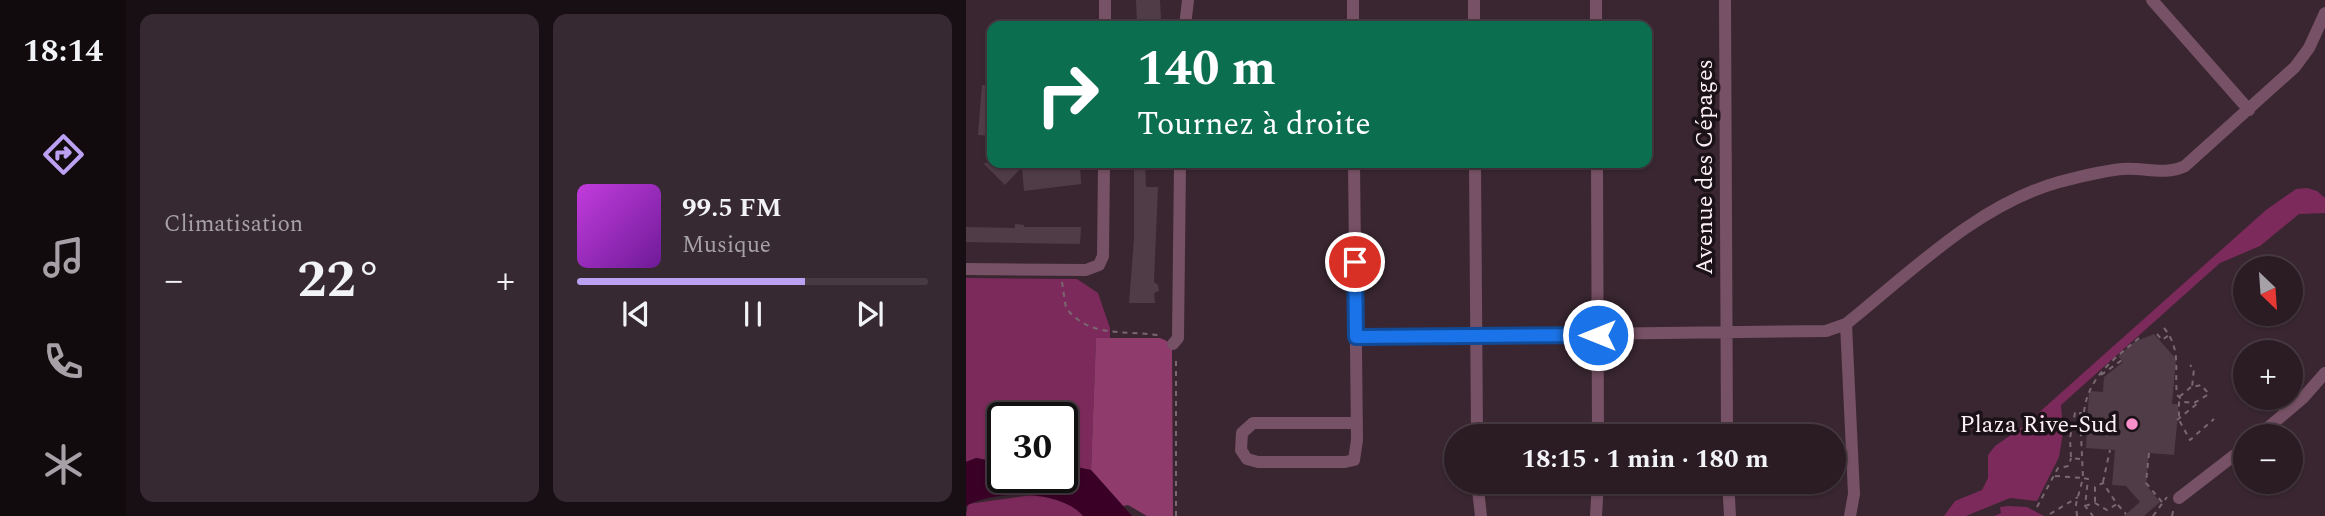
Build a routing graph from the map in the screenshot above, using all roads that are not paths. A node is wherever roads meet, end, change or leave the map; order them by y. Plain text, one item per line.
1 (1105, 0) edge
2 (1188, 0) edge
3 (1353, 0) edge
4 (1474, 0) edge
5 (1596, 0) edge
6 (1725, 0) edge
7 (2152, 0) edge
8 (2325, 13) edge
9 (1105, 21) edge
10 (1186, 21) edge
11 (1353, 21) edge
12 (1474, 21) edge
13 (1596, 21) edge
14 (2249, 110) junction
15 (1104, 168) edge
16 (1180, 168) edge
17 (1354, 168) edge
18 (1475, 168) edge
19 (1597, 168) edge
20 (966, 269) edge
21 (1846, 324) junction
22 (1725, 334) junction
23 (1598, 335) junction
24 (1476, 336) junction
25 (1356, 337) junction
26 (1173, 344) road end
27 (2322, 381) edge
28 (1357, 423) junction
29 (1477, 424) edge
30 (1598, 424) edge
31 (1727, 424) edge
32 (2272, 424) edge
33 (2233, 457) edge
34 (1478, 494) edge
35 (1597, 494) edge
36 (1729, 494) edge
37 (2177, 501) road end
38 (1480, 516) edge
39 (1596, 516) edge
40 (1730, 516) edge
41 (1850, 516) edge

1 - 9 street
2 - 10 street
3 - 11 street
4 - 12 street
5 - 13 street
6 - 22 street, Avenue des Cépages
7 - 14 street
8 - 14 street
14 - 21 street
15 - 20 street
16 - 26 street
17 - 25 street
18 - 24 street
19 - 23 street
21 - 22 street
21 - 41 street
22 - 23 street
22 - 31 street, Avenue des Cépages
23 - 24 street
23 - 30 street
24 - 25 street
24 - 29 street
25 - 28 street
27 - 32 street
28 - 28 street
33 - 37 street
34 - 38 street
35 - 39 street
36 - 40 street

